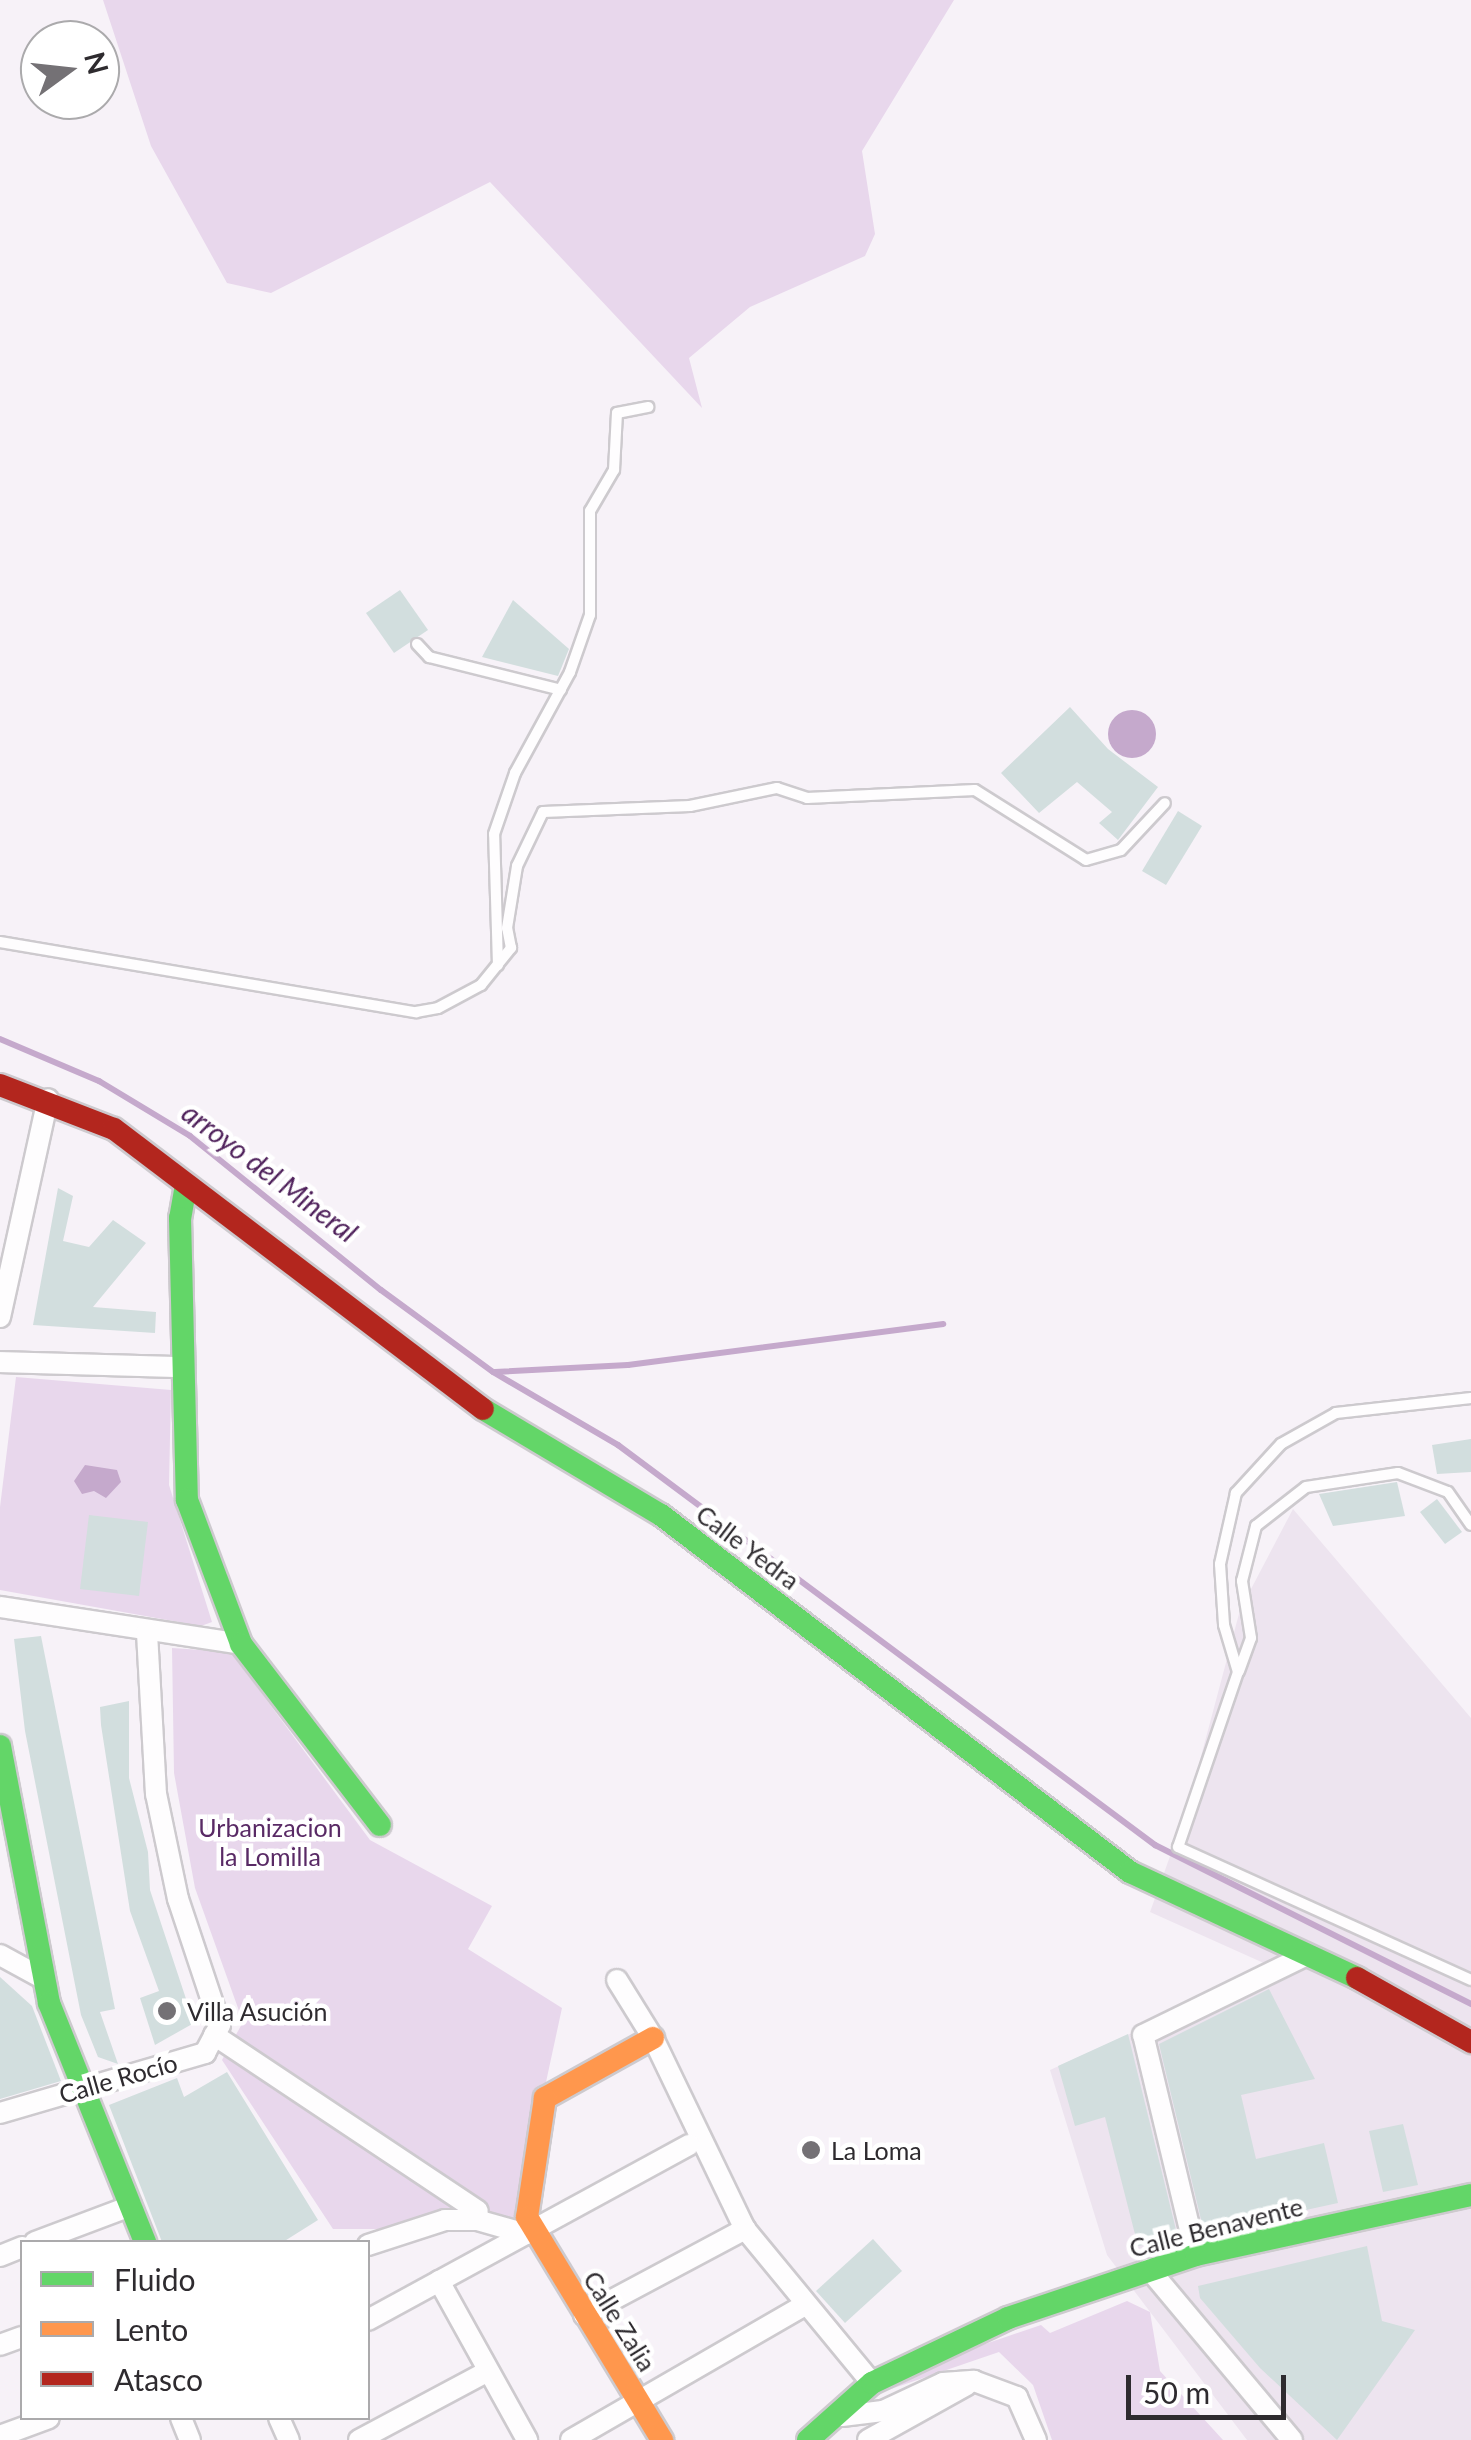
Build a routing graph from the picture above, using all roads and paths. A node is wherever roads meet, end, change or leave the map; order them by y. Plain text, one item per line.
1 (648, 407) dead end
2 (417, 644) dead end
3 (560, 690) junction
4 (1165, 803) dead end
5 (0, 942) edge
6 (498, 965) junction
7 (0, 1085) edge
8 (48, 1099) junction
9 (186, 1185) junction
10 (0, 1316) edge
11 (0, 1362) edge
12 (183, 1367) junction
13 (1471, 1398) edge
14 (1471, 1504) edge
15 (1458, 1506) junction
16 (1471, 1524) edge
17 (0, 1607) edge
18 (147, 1630) junction
19 (241, 1644) junction
20 (1238, 1672) junction
21 (0, 1746) edge
22 (380, 1825) dead end
23 (0, 1955) edge
24 (1308, 1956) junction
25 (44, 1980) junction
26 (617, 1980) dead end
27 (1471, 1980) edge
28 (217, 2030) junction
29 (653, 2038) junction
30 (1471, 2042) edge
31 (86, 2087) junction
32 (0, 2113) edge
33 (689, 2145) dead end
34 (1471, 2195) edge
35 (131, 2206) junction
36 (478, 2211) dead end
37 (745, 2229) junction
38 (529, 2233) junction
39 (39, 2240) edge
40 (144, 2240) edge
41 (370, 2244) edge
42 (1196, 2256) junction
43 (1149, 2270) junction
44 (440, 2280) junction
45 (802, 2306) junction
46 (584, 2315) junction
47 (370, 2319) edge
48 (488, 2371) junction
49 (974, 2381) junction
50 (872, 2384) junction
51 (638, 2404) junction
52 (842, 2416) junction
53 (44, 2420) edge
54 (0, 2436) edge
55 (359, 2440) edge
56 (527, 2440) edge
57 (572, 2440) edge
58 (662, 2440) edge
59 (808, 2440) edge
60 (868, 2440) edge
61 (1036, 2440) edge
62 (1292, 2440) edge

1 - 3 lane
2 - 3 lane
3 - 6 lane
4 - 6 lane
5 - 6 lane
7 - 8 street, Calle Yedra
8 - 9 street, Calle Yedra
8 - 10 street
9 - 12 street
9 - 24 street, Calle Yedra
11 - 12 street
12 - 19 street
13 - 20 lane
14 - 15 lane
15 - 16 lane
15 - 20 lane
17 - 18 street
18 - 19 street
18 - 28 street
19 - 22 street
20 - 27 lane
21 - 25 street
23 - 25 street
24 - 30 street, Calle Yedra
24 - 42 street
25 - 31 street
26 - 29 street
28 - 31 street, Calle Rocío
28 - 36 street
29 - 37 street
29 - 38 street
31 - 32 street, Calle Rocío
31 - 35 street
33 - 38 street
34 - 42 street, Calle Benavente
35 - 39 street
35 - 40 street
37 - 45 street
37 - 46 street
38 - 41 street
38 - 44 street
38 - 46 street, Calle Zalia
42 - 43 street, Calle Benavente
43 - 50 street, Calle Benavente
43 - 62 street
44 - 47 street
44 - 48 street
45 - 50 street
45 - 51 street
46 - 51 street, Calle Zalia
48 - 55 street
48 - 56 street
49 - 52 street
49 - 60 street
49 - 61 street
50 - 52 street
51 - 57 street
51 - 58 street, Calle Zalia
52 - 59 street
53 - 54 street

